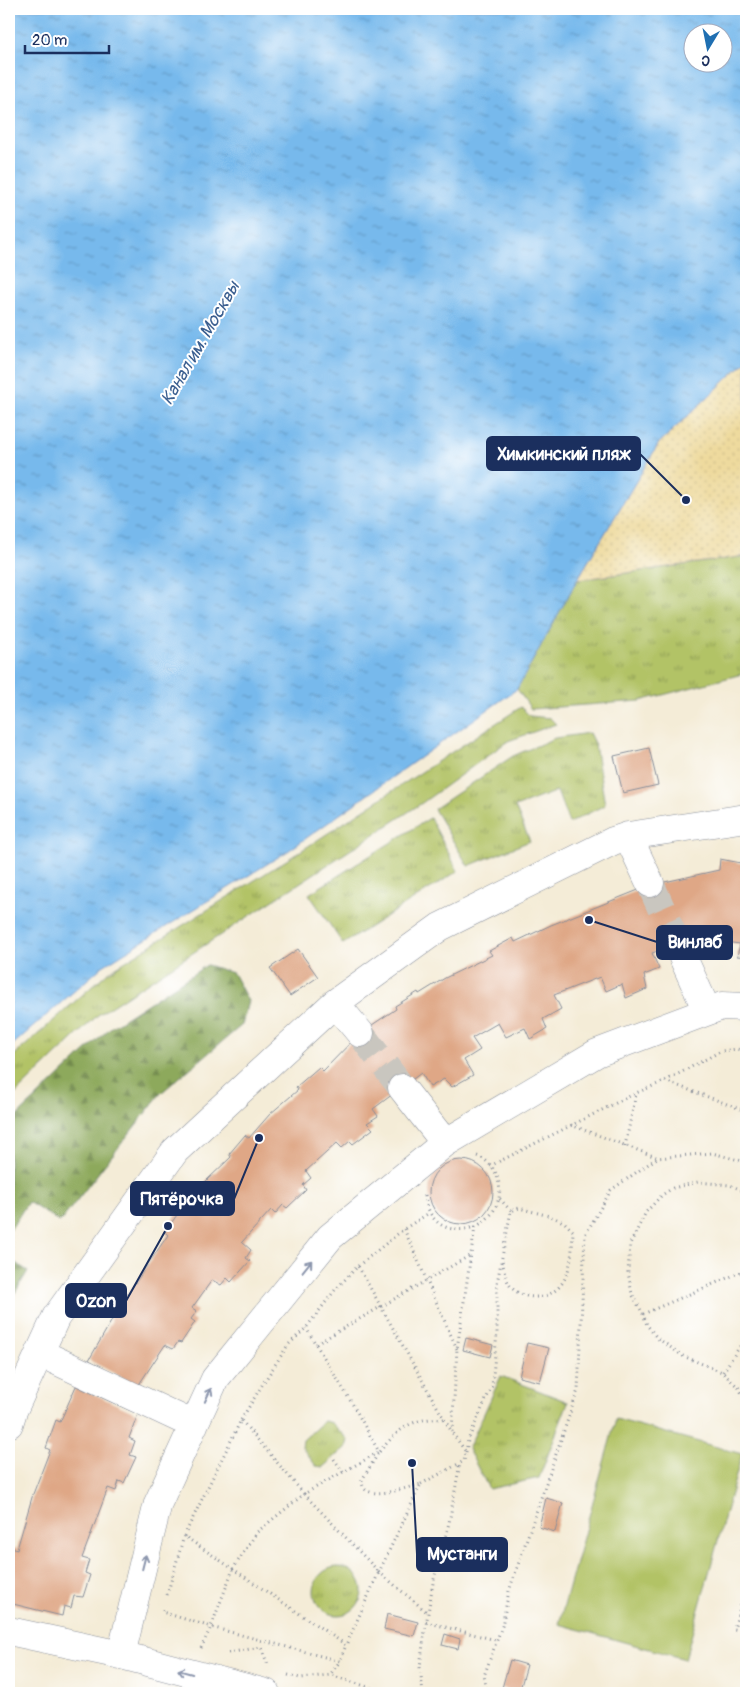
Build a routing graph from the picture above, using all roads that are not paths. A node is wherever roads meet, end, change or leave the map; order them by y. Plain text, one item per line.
1 (746, 818) edge
2 (628, 836) junction
3 (650, 884) tunnel mouth
4 (677, 944) tunnel mouth
5 (335, 1003) junction
6 (746, 1007) edge
7 (707, 1011) junction
8 (360, 1033) tunnel mouth
9 (402, 1088) tunnel mouth
10 (445, 1143) junction
11 (40, 1353) junction
12 (9, 1424) edge
13 (194, 1425) junction
14 (9, 1631) edge
15 (121, 1655) junction
16 (268, 1682) edge

1 - 2 lane
2 - 3 lane
2 - 5 lane
4 - 7 lane
5 - 8 lane
5 - 11 lane
6 - 7 lane
7 - 10 lane
9 - 10 lane
13 -> 10 lane
11 - 12 lane
11 - 13 lane
15 -> 13 lane
14 - 15 lane
16 -> 15 lane

